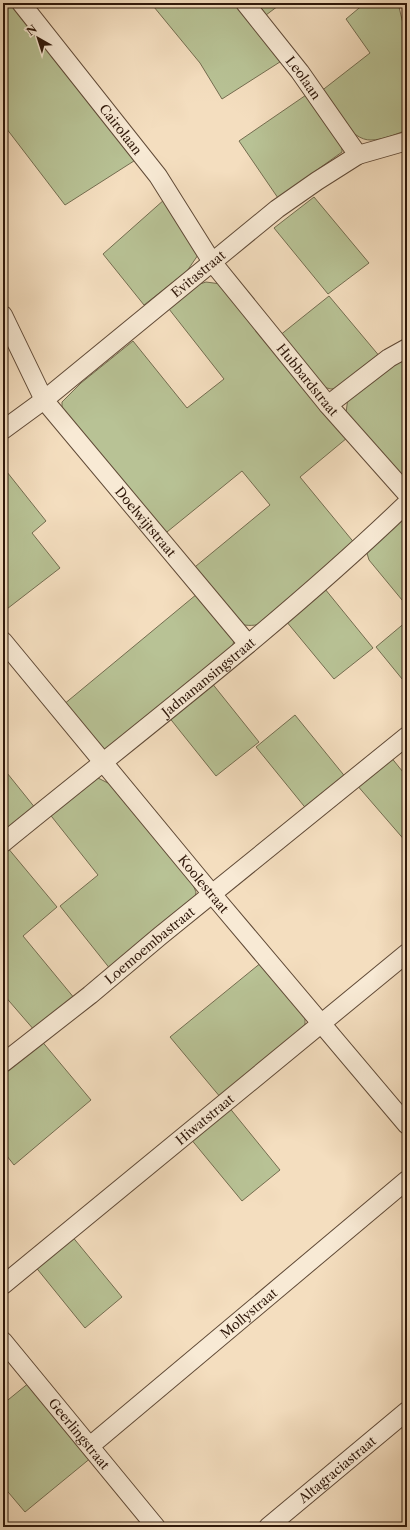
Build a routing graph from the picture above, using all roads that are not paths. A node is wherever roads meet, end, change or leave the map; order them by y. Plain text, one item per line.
1 (21, 3) edge
2 (245, 3) edge
3 (407, 141) edge
4 (358, 155) junction
5 (212, 262) junction
6 (3, 315) edge
7 (407, 348) edge
8 (44, 400) junction
9 (328, 405) junction
10 (3, 430) edge
11 (407, 494) edge
12 (407, 504) edge
13 (3, 641) edge
14 (248, 644) junction
15 (407, 736) edge
16 (102, 762) junction
17 (3, 842) edge
18 (212, 894) junction
19 (407, 953) edge
20 (322, 1023) junction
21 (3, 1063) edge
22 (407, 1125) edge
23 (407, 1180) edge
24 (3, 1285) edge
25 (3, 1341) edge
26 (407, 1411) edge
27 (90, 1446) junction
28 (156, 1527) edge
29 (268, 1527) edge

1 - 5 street, Cairolaan
2 - 4 street, Leolaan
3 - 4 street, Evitastraat
4 - 5 street, Evitastraat
5 - 8 street, Evitastraat
5 - 9 street, Hubbardstraat
6 - 8 street, Doelwijtstraat
7 - 9 street
8 - 10 street, Evitastraat
8 - 14 street, Doelwijtstraat
9 - 11 street, Hubbardstraat
12 - 14 street, Jadnanansingstraat
13 - 16 street, Koolestraat
14 - 16 street, Jadnanansingstraat
15 - 18 street, Loemoembastraat
16 - 17 street, Jadnanansingstraat
16 - 18 street, Koolestraat
18 - 20 street, Koolestraat
18 - 21 street, Loemoembastraat
19 - 20 street, Hiwatstraat
20 - 22 street, Koolestraat
20 - 24 street, Hiwatstraat
23 - 27 street, Mollystraat
25 - 27 street, Geerlingstraat
26 - 29 street, Altagraciastraat
27 - 28 street, Geerlingstraat

